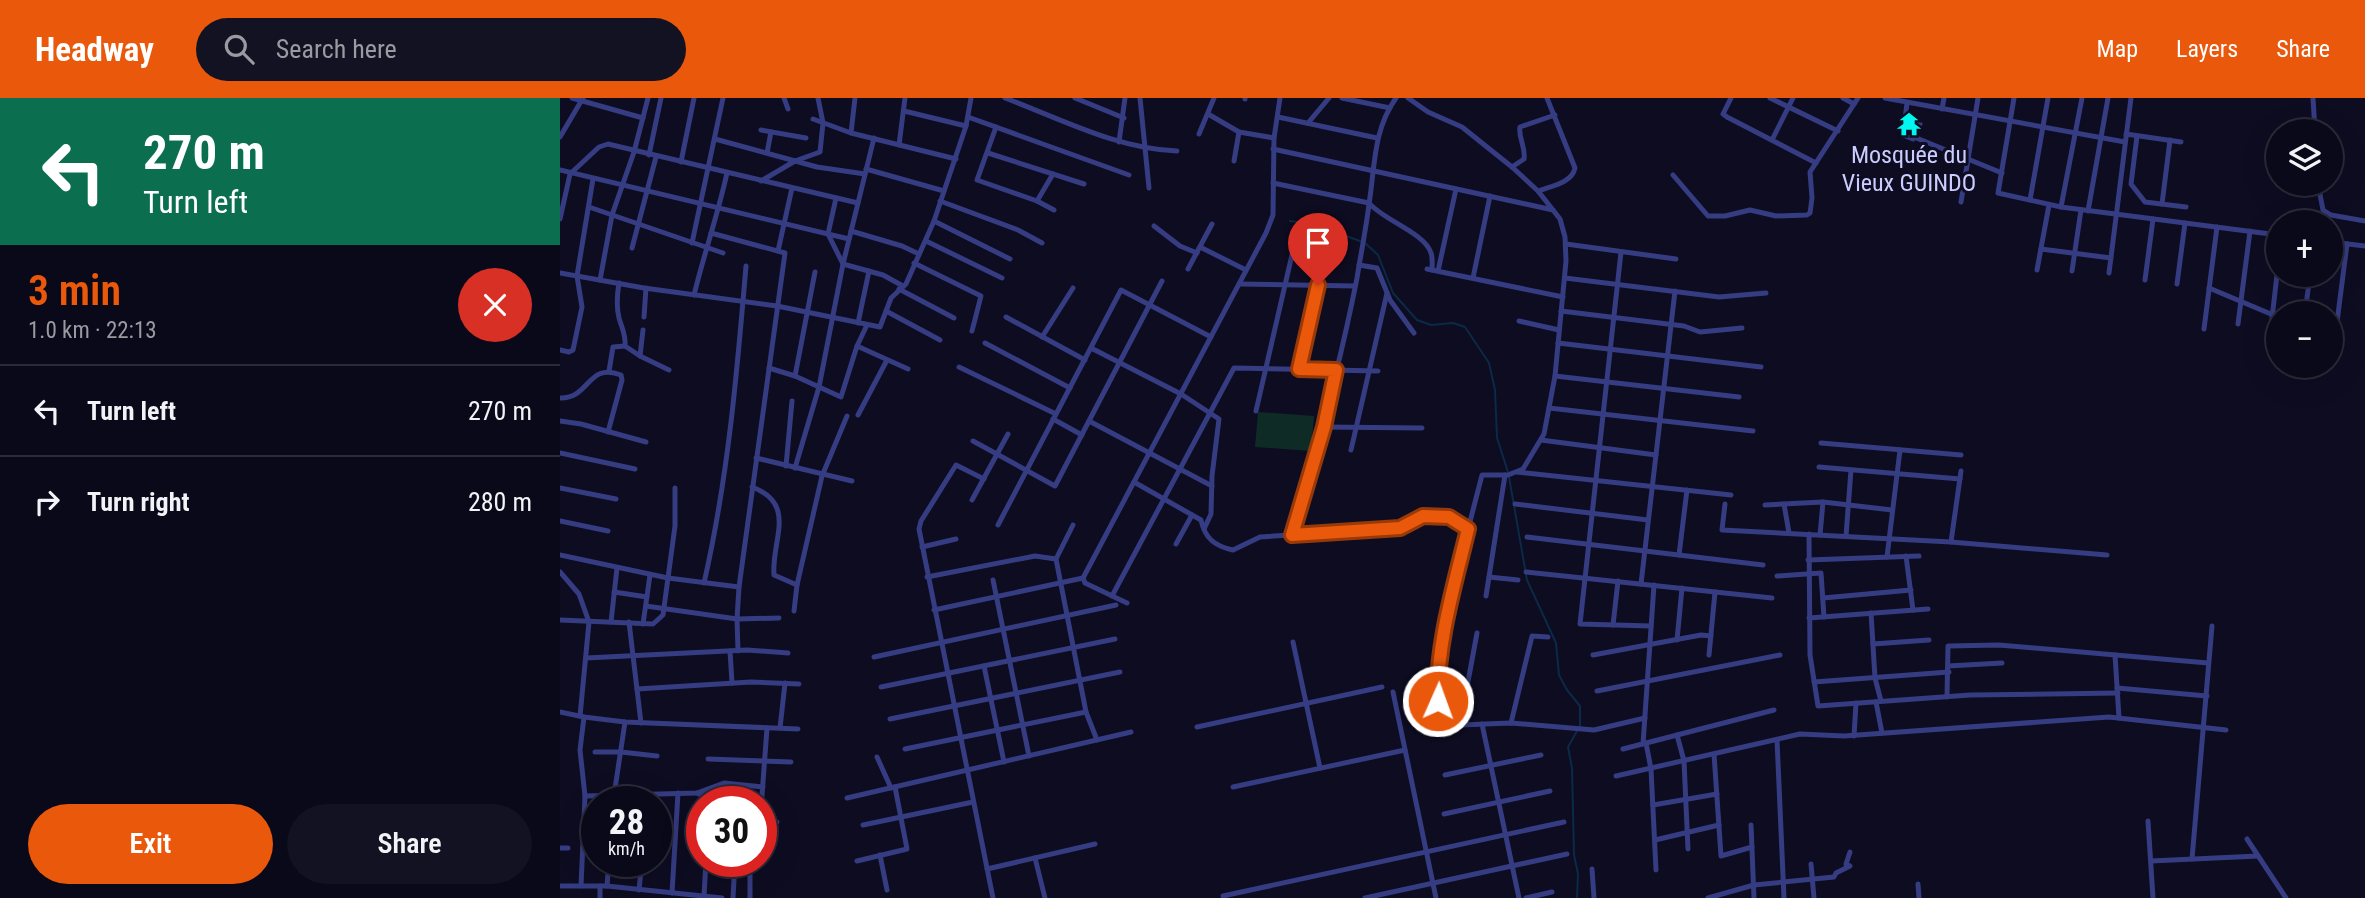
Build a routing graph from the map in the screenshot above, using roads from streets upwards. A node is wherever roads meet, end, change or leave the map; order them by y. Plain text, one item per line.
1 (572, 98) edge
2 (648, 98) edge
3 (661, 98) edge
4 (694, 98) edge
5 (723, 98) edge
6 (784, 98) edge
7 (818, 98) edge
8 (855, 98) edge
9 (905, 98) edge
10 (971, 98) edge
11 (1005, 98) edge
12 (1075, 98) edge
13 (1125, 98) edge
14 (1140, 98) edge
15 (1214, 98) edge
16 (1280, 98) edge
17 (1328, 98) edge
18 (1342, 98) edge
19 (1408, 98) edge
20 (1548, 98) edge
21 (1731, 98) edge
22 (1770, 98) edge
23 (1793, 98) edge
24 (1843, 98) edge
25 (1885, 98) edge
26 (1944, 98) edge
27 (1978, 98) edge
28 (2014, 98) edge
29 (2048, 98) edge
30 (2082, 98) edge
31 (2108, 98) edge
32 (2131, 98) edge
33 (2313, 98) edge
34 (1395, 99) edge
35 (1894, 99) edge
36 (581, 100) edge
37 (1856, 101) edge
38 (1907, 103) junction
39 (1788, 107) junction
40 (1390, 108) junction
41 (788, 109) dead end
42 (1942, 109) junction
43 (904, 111) junction
44 (1208, 114) junction
45 (1555, 115) junction
46 (1975, 115) junction
47 (968, 117) junction
48 (1278, 117) junction
49 (1905, 117) junction
50 (643, 118) junction
51 (1124, 118) junction
52 (813, 119) dead end
53 (2314, 119) edge
54 (2010, 121) junction
55 (823, 123) junction
56 (1308, 123) junction
57 (967, 126) junction
58 (996, 127) junction
59 (2043, 127) junction
60 (761, 130) dead end
61 (1838, 131) junction
62 (771, 132) junction
63 (1239, 132) junction
64 (851, 133) junction
65 (2076, 133) junction
66 (1199, 134) dead end
67 (2126, 134) junction
68 (2137, 136) junction
69 (560, 137) edge
70 (1914, 137) junction
71 (2101, 137) junction
72 (806, 138) dead end
73 (874, 138) junction
74 (1274, 138) junction
75 (1377, 138) junction
76 (715, 139) junction
77 (1772, 140) junction
78 (2170, 140) junction
79 (1119, 142) junction
80 (2126, 142) junction
81 (2181, 142) dead end
82 (899, 145) junction
83 (1145, 149) junction
84 (1273, 149) junction
85 (1177, 151) dead end
86 (634, 152) junction
87 (766, 153) junction
88 (988, 153) junction
89 (652, 156) junction
90 (956, 159) junction
91 (1968, 159) junction
92 (794, 161) junction
93 (1234, 161) dead end
94 (681, 162) junction
95 (1816, 163) junction
96 (1513, 167) junction
97 (708, 169) junction
98 (560, 170) edge
99 (1373, 170) junction
100 (866, 171) junction
101 (727, 173) junction
102 (2002, 173) junction
103 (570, 174) junction
104 (1054, 174) junction
105 (1129, 175) dead end
106 (1673, 175) dead end
107 (593, 179) junction
108 (761, 181) junction
109 (1273, 183) junction
110 (1084, 184) dead end
111 (622, 186) junction
112 (792, 188) junction
113 (1149, 188) dead end
114 (1457, 189) junction
115 (944, 191) junction
116 (1538, 191) junction
117 (647, 192) junction
118 (1490, 196) junction
119 (2320, 196) edge
120 (836, 198) junction
121 (2030, 200) junction
122 (940, 201) junction
123 (1038, 201) junction
124 (1961, 202) dead end
125 (858, 203) junction
126 (1369, 203) junction
127 (701, 204) junction
128 (2162, 204) junction
129 (2049, 205) junction
130 (589, 207) junction
131 (2061, 207) junction
132 (2186, 207) dead end
133 (720, 209) junction
134 (1054, 210) dead end
135 (1553, 210) junction
136 (2084, 210) junction
137 (2116, 214) junction
138 (612, 215) junction
139 (560, 219) edge
140 (2152, 219) junction
141 (934, 221) junction
142 (2365, 221) edge
143 (2185, 223) junction
144 (638, 224) junction
145 (784, 224) junction
146 (1212, 224) dead end
147 (1154, 226) dead end
148 (2217, 227) junction
149 (851, 230) junction
150 (2250, 232) junction
151 (711, 233) junction
152 (1297, 233) dead end
153 (828, 234) junction
154 (2266, 234) edge
155 (1328, 236) dead end
156 (849, 239) junction
157 (926, 241) junction
158 (692, 243) junction
159 (1042, 243) dead end
160 (1566, 244) junction
161 (2343, 244) edge
162 (2347, 244) junction
163 (2365, 246) edge
164 (706, 247) junction
165 (632, 248) dead end
166 (2041, 249) junction
167 (1198, 250) junction
168 (778, 251) junction
169 (1621, 252) junction
170 (723, 253) dead end
171 (919, 254) junction
172 (2075, 254) junction
173 (2110, 258) junction
174 (1676, 259) dead end
175 (1010, 260) dead end
176 (914, 263) junction
177 (843, 264) junction
178 (1359, 265) junction
179 (746, 266) dead end
180 (1188, 269) dead end
181 (1247, 270) junction
182 (1432, 270) junction
183 (2037, 270) dead end
184 (869, 271) junction
185 (2072, 271) dead end
186 (815, 272) dead end
187 (560, 273) edge
188 (2109, 273) dead end
189 (577, 276) junction
190 (1002, 278) dead end
191 (1473, 278) junction
192 (1564, 278) junction
193 (600, 280) junction
194 (2145, 280) dead end
195 (1163, 281) dead end
196 (619, 283) junction
197 (1239, 284) junction
198 (2177, 284) dead end
199 (1285, 285) junction
200 (1318, 285) junction
201 (1618, 285) junction
202 (1355, 286) junction
203 (646, 288) junction
204 (901, 288) junction
205 (1073, 288) dead end
206 (2209, 288) junction
207 (1675, 291) junction
208 (1387, 293) junction
209 (1766, 293) dead end
210 (694, 295) junction
211 (1563, 297) junction
212 (743, 301) junction
213 (2241, 301) junction
214 (2338, 301) edge
215 (1150, 305) junction
216 (777, 306) junction
217 (886, 311) junction
218 (1561, 311) junction
219 (808, 312) junction
220 (2266, 312) edge
221 (644, 317) dead end
222 (833, 317) junction
223 (1006, 317) dead end
224 (1614, 317) junction
225 (954, 318) dead end
226 (1519, 321) dead end
227 (858, 323) junction
228 (1672, 324) junction
229 (2238, 324) dead end
230 (867, 325) junction
231 (1742, 328) dead end
232 (2204, 329) dead end
233 (643, 330) dead end
234 (1559, 330) junction
235 (972, 331) dead end
236 (1414, 333) dead end
237 (1042, 337) junction
238 (1211, 337) junction
239 (940, 340) dead end
240 (985, 343) dead end
241 (1558, 343) junction
242 (625, 346) junction
243 (857, 346) junction
244 (1091, 348) junction
245 (1611, 350) junction
246 (560, 351) edge
247 (640, 356) junction
248 (1668, 356) junction
249 (887, 360) junction
250 (1085, 360) junction
251 (1119, 363) junction
252 (959, 367) dead end
253 (769, 368) junction
254 (1761, 368) dead end
255 (908, 369) dead end
256 (1266, 369) junction
257 (1299, 369) junction
258 (670, 370) dead end
259 (1336, 370) junction
260 (609, 371) junction
261 (1369, 371) junction
262 (1378, 371) dead end
263 (794, 376) junction
264 (1555, 376) junction
265 (1607, 382) junction
266 (819, 387) junction
267 (1070, 388) junction
268 (1664, 388) junction
269 (1181, 394) junction
270 (1739, 397) dead end
271 (560, 398) edge
272 (792, 401) dead end
273 (1549, 408) junction
274 (1256, 411) dead end
275 (1210, 413) junction
276 (1603, 414) junction
277 (858, 415) dead end
278 (847, 416) dead end
279 (1055, 417) junction
280 (560, 421) edge
281 (1089, 421) junction
282 (1660, 421) junction
283 (1324, 427) junction
284 (1356, 427) junction
285 (1422, 428) dead end
286 (1753, 431) dead end
287 (608, 432) junction
288 (1008, 434) dead end
289 (1082, 435) junction
290 (1541, 440) junction
291 (973, 441) dead end
292 (646, 442) dead end
293 (1821, 443) dead end
294 (1600, 447) junction
295 (1351, 450) dead end
296 (1900, 450) junction
297 (560, 453) edge
298 (1149, 453) junction
299 (997, 454) junction
300 (1656, 454) junction
301 (1961, 455) dead end
302 (756, 458) junction
303 (786, 466) junction
304 (1819, 467) dead end
305 (795, 468) junction
306 (635, 469) dead end
307 (1180, 469) junction
308 (1851, 470) junction
309 (1027, 471) junction
310 (1961, 471) dead end
311 (1517, 472) junction
312 (1897, 474) junction
313 (822, 475) junction
314 (1505, 475) junction
315 (984, 479) junction
316 (1960, 479) junction
317 (1596, 480) junction
318 (852, 481) dead end
319 (1134, 482) junction
320 (1212, 486) junction
321 (1652, 486) junction
322 (752, 487) junction
323 (560, 488) edge
324 (676, 488) dead end
325 (1687, 490) junction
326 (1731, 495) dead end
327 (616, 499) dead end
328 (1164, 499) junction
329 (972, 500) dead end
330 (1823, 502) junction
331 (1725, 503) dead end
332 (1515, 504) dead end
333 (1784, 504) junction
334 (1765, 505) dead end
335 (1848, 505) junction
336 (1892, 510) junction
337 (1592, 514) junction
338 (1192, 515) junction
339 (1648, 520) junction
340 (560, 521) edge
341 (998, 525) dead end
342 (1073, 525) dead end
343 (1468, 529) junction
344 (1203, 530) junction
345 (608, 531) dead end
346 (1789, 533) junction
347 (1809, 534) junction
348 (1292, 535) junction
349 (1820, 535) junction
350 (1846, 536) junction
351 (1527, 537) dead end
352 (1888, 538) junction
353 (956, 539) dead end
354 (1951, 541) junction
355 (1177, 544) dead end
356 (1589, 544) junction
357 (922, 547) junction
358 (1645, 551) junction
359 (560, 555) edge
360 (1679, 555) junction
361 (1919, 555) dead end
362 (2107, 555) dead end
363 (1906, 556) junction
364 (1887, 557) junction
365 (1056, 559) junction
366 (1808, 560) junction
367 (1763, 565) dead end
368 (617, 568) junction
369 (560, 572) edge
370 (1526, 572) dead end
371 (1808, 574) junction
372 (650, 575) junction
373 (1777, 576) dead end
374 (928, 577) junction
375 (1489, 577) junction
376 (668, 578) junction
377 (1083, 578) junction
378 (1586, 578) junction
379 (993, 580) dead end
380 (1518, 580) dead end
381 (1618, 581) junction
382 (704, 583) junction
383 (1060, 583) junction
384 (1641, 584) junction
385 (797, 585) junction
386 (1654, 585) junction
387 (739, 587) junction
388 (1682, 588) junction
389 (1911, 590) junction
390 (614, 592) junction
391 (1715, 592) junction
392 (1112, 596) junction
393 (1486, 596) dead end
394 (647, 597) junction
395 (996, 597) junction
396 (1823, 597) junction
397 (1772, 598) dead end
398 (1127, 603) dead end
399 (1116, 605) dead end
400 (646, 606) junction
401 (664, 609) junction
402 (1928, 609) dead end
403 (934, 610) junction
404 (1913, 610) junction
405 (794, 611) dead end
406 (1871, 613) junction
407 (1067, 615) junction
408 (1824, 617) junction
409 (779, 618) dead end
410 (1809, 618) junction
411 (737, 619) junction
412 (560, 620) edge
413 (589, 622) junction
414 (611, 622) junction
415 (629, 622) junction
416 (643, 624) junction
417 (1613, 625) junction
418 (1651, 626) junction
419 (2212, 626) dead end
420 (1003, 629) junction
421 (1477, 633) dead end
422 (1711, 636) junction
423 (1548, 637) dead end
424 (1115, 639) dead end
425 (1677, 640) junction
426 (1929, 640) dead end
427 (940, 642) junction
428 (1293, 642) dead end
429 (1872, 644) junction
430 (1650, 645) junction
431 (1073, 648) junction
432 (730, 651) junction
433 (738, 651) junction
434 (788, 653) dead end
435 (1593, 655) dead end
436 (1709, 655) dead end
437 (1780, 655) dead end
438 (2115, 655) junction
439 (633, 656) junction
440 (874, 657) dead end
441 (586, 658) junction
442 (1009, 661) junction
443 (2003, 663) dead end
444 (2208, 663) junction
445 (984, 666) junction
446 (1948, 669) junction
447 (1120, 672) dead end
448 (947, 674) junction
449 (1875, 677) junction
450 (1079, 680) junction
451 (1647, 681) junction
452 (1814, 682) junction
453 (732, 683) junction
454 (785, 683) junction
455 (799, 684) dead end
456 (881, 687) dead end
457 (1382, 687) dead end
458 (637, 689) junction
459 (1597, 691) dead end
460 (2118, 691) junction
461 (1393, 692) dead end
462 (1016, 693) junction
463 (2207, 696) junction
464 (1947, 697) junction
465 (991, 699) junction
466 (1878, 702) junction
467 (1856, 703) junction
468 (1306, 704) junction
469 (953, 706) junction
470 (1774, 710) dead end
471 (560, 712) edge
472 (1086, 712) junction
473 (582, 717) junction
474 (1644, 718) junction
475 (2119, 718) junction
476 (890, 719) dead end
477 (625, 722) junction
478 (640, 723) junction
479 (1511, 723) junction
480 (1482, 724) junction
481 (1022, 725) junction
482 (1460, 725) junction
483 (1197, 727) dead end
484 (2204, 727) junction
485 (767, 728) junction
486 (780, 728) junction
487 (798, 729) dead end
488 (997, 730) junction
489 (2226, 730) dead end
490 (1131, 732) dead end
491 (1882, 733) junction
492 (1677, 735) junction
493 (1853, 736) junction
494 (960, 737) junction
495 (1097, 740) junction
496 (1777, 740) junction
497 (1644, 743) junction
498 (905, 748) dead end
499 (1623, 749) dead end
500 (1405, 750) junction
501 (595, 752) dead end
502 (621, 752) junction
503 (1714, 754) junction
504 (1541, 755) dead end
505 (657, 756) dead end
506 (1028, 756) junction
507 (877, 757) dead end
508 (708, 759) dead end
509 (765, 760) junction
510 (1684, 761) junction
511 (791, 762) dead end
512 (1004, 762) junction
513 (1491, 765) junction
514 (1320, 768) junction
515 (1651, 769) junction
516 (966, 770) junction
517 (1445, 775) dead end
518 (1616, 776) dead end
519 (584, 786) edge
520 (615, 786) edge
521 (717, 786) edge
522 (753, 786) edge
523 (763, 786) edge
524 (893, 787) junction
525 (1233, 787) dead end
526 (1550, 791) dead end
527 (672, 793) edge
528 (678, 793) junction
529 (686, 793) edge
530 (1717, 794) junction
531 (847, 798) dead end
532 (1686, 799) junction
533 (973, 802) junction
534 (1499, 802) junction
535 (1653, 805) junction
536 (1444, 814) dead end
537 (901, 818) junction
538 (2148, 821) dead end
539 (1564, 822) dead end
540 (863, 825) dead end
541 (1719, 825) junction
542 (1751, 825) dead end
543 (1688, 833) junction
544 (1505, 835) junction
545 (2247, 839) dead end
546 (1655, 840) junction
547 (1095, 844) dead end
548 (1752, 847) junction
549 (560, 848) edge
550 (568, 848) dead end
551 (1688, 849) dead end
552 (1426, 852) junction
553 (1850, 852) dead end
554 (880, 855) junction
555 (1567, 855) dead end
556 (2258, 856) junction
557 (1035, 858) junction
558 (2192, 859) junction
559 (857, 861) dead end
560 (2151, 861) junction
561 (1811, 864) dead end
562 (1512, 866) junction
563 (987, 869) junction
564 (1592, 869) dead end
565 (1656, 870) dead end
566 (581, 877) edge
567 (606, 877) edge
568 (640, 877) edge
569 (705, 877) edge
570 (734, 877) edge
571 (750, 877) edge
572 (1812, 879) junction
573 (1433, 883) junction
574 (1782, 883) junction
575 (1918, 884) dead end
576 (1754, 885) junction
577 (560, 886) edge
578 (581, 886) junction
579 (604, 886) junction
580 (631, 889) junction
581 (639, 890) junction
582 (887, 890) dead end
583 (1552, 892) dead end
584 (672, 893) junction
585 (1223, 895) dead end
586 (704, 896) junction
587 (600, 898) edge
588 (632, 898) edge
589 (722, 898) edge
590 (733, 898) edge
591 (750, 898) edge
592 (993, 898) edge
593 (1045, 898) edge
594 (1365, 898) edge
595 (1436, 898) edge
596 (1519, 898) edge
597 (1526, 898) edge
598 (1594, 898) edge
599 (1708, 898) edge
600 (1754, 898) edge
601 (1784, 898) edge
602 (1814, 898) edge
603 (1919, 898) edge
604 (2153, 898) edge
605 (2286, 898) edge

1 - 36 street
2 - 50 street
3 - 89 street
4 - 94 street
5 - 76 street
6 - 41 street
7 - 55 street
8 - 64 street
9 - 43 street
10 - 47 street
11 - 79 street
12 - 51 street
13 - 51 street
14 - 83 street
15 - 44 street
16 - 48 street
17 - 56 street
18 - 40 street
19 - 96 street
20 - 45 street
21 - 77 street
22 - 39 street
23 - 39 street
24 - 37 street
25 - 35 street
26 - 42 street
27 - 46 street
28 - 54 street
29 - 59 street
30 - 65 street
31 - 71 street
32 - 67 street
33 - 53 street
34 - 40 street
35 - 38 street
36 - 50 street
36 - 69 street
37 - 61 street
38 - 42 street
38 - 49 street
39 - 61 street
39 - 77 street
40 - 75 street
42 - 46 street
43 - 57 street
43 - 82 street
44 - 63 street
44 - 66 street
45 - 96 street
45 - 116 street
46 - 54 street
46 - 91 street
47 - 57 street
47 - 58 street
48 - 56 street
48 - 74 street
49 - 70 street
49 - 70 street
50 - 86 street
51 - 79 street
52 - 55 street
54 - 59 street
54 - 102 street
55 - 64 street
55 - 92 street
56 - 75 street
57 - 90 street
58 - 88 street
58 - 105 street
59 - 65 street
59 - 121 street
60 - 62 street
61 - 95 street
62 - 72 street
62 - 87 street
63 - 74 street
63 - 93 street
64 - 73 street
65 - 71 street
65 - 131 street
67 - 68 street
67 - 80 street
68 - 78 street
68 - 128 street
70 - 91 street
71 - 80 street
71 - 136 street
73 - 82 street
73 - 100 street
74 - 84 street
75 - 99 street
76 - 87 street
76 - 97 street
77 - 95 street
78 - 81 street
78 - 128 street
79 - 83 street
80 - 137 street
82 - 90 street
83 - 85 street
83 - 113 street
84 - 99 street
84 - 109 street
86 - 89 street
86 - 103 street
86 - 111 street
87 - 92 street
88 - 104 street
88 - 123 street
89 - 94 street
89 - 117 street
90 - 115 street
91 - 102 street
91 - 124 street
92 - 100 street
92 - 108 street
94 - 97 street
95 - 106 street
96 - 116 street
97 - 101 street
97 - 127 street
98 - 103 street
99 - 114 street
99 - 126 street
100 - 115 street
100 - 125 street
101 - 108 street
101 - 133 street
102 - 121 street
103 - 107 street
103 - 139 street
104 - 110 street
104 - 123 street
107 - 111 street
107 - 130 street
108 - 112 street
109 - 126 street
109 - 181 street
111 - 117 street
111 - 138 street
112 - 120 street
112 - 145 street
114 - 118 street
114 - 182 street
115 - 122 street
116 - 135 street
117 - 127 street
117 - 144 street
118 - 135 street
118 - 191 street
119 - 142 street
120 - 125 street
120 - 153 street
121 - 129 street
122 - 141 street
122 - 159 street
123 - 134 street
125 - 149 street
126 - 178 street
126 - 182 street
127 - 133 street
127 - 158 street
128 - 132 street
129 - 131 street
129 - 166 street
130 - 138 street
130 - 189 street
131 - 136 street
133 - 145 street
133 - 151 street
135 - 160 street
136 - 137 street
136 - 172 street
137 - 140 street
137 - 173 street
138 - 144 street
138 - 193 street
140 - 143 street
140 - 194 street
141 - 157 street
141 - 175 street
143 - 148 street
143 - 198 street
144 - 158 street
144 - 165 street
145 - 153 street
145 - 168 street
146 - 167 street
147 - 167 street
148 - 150 street
148 - 206 street
149 - 156 street
149 - 171 street
150 - 154 street
150 - 213 street
151 - 164 street
151 - 168 street
152 - 199 street
153 - 156 street
153 - 177 street
155 - 200 street
156 - 177 street
157 - 171 street
157 - 190 street
158 - 164 street
160 - 169 street
160 - 192 street
161 - 162 street
162 - 163 street
162 - 214 street
164 - 170 street
164 - 210 street
166 - 172 street
166 - 183 street
167 - 180 street
167 - 181 street
168 - 216 street
169 - 174 street
169 - 201 street
171 - 176 street
172 - 173 street
172 - 185 street
173 - 188 street
176 - 204 street
176 - 235 street
177 - 184 street
177 - 222 street
178 - 202 street
178 - 208 street
179 - 212 street
181 - 197 street
182 - 191 street
184 - 204 street
184 - 227 street
186 - 219 street
187 - 189 street
189 - 193 street
189 - 246 street
191 - 211 street
192 - 201 street
192 - 211 street
193 - 196 street
195 - 215 street
196 - 203 street
196 - 242 street
197 - 199 street
197 - 238 street
199 - 200 street
199 - 256 street
200 - 202 street
200 - 257 street
201 - 207 street
201 - 224 street
202 - 259 street
203 - 210 street
203 - 221 street
204 - 217 street
204 - 225 street
205 - 237 street
206 - 213 street
206 - 232 street
207 - 209 street
207 - 228 street
208 - 236 street
208 - 261 street
210 - 212 street
211 - 218 street
212 - 216 street
212 - 382 street
213 - 220 street
213 - 229 street
215 - 238 street
215 - 244 street
215 - 251 street
216 - 219 street
216 - 253 street
217 - 230 street
217 - 239 street
218 - 224 street
218 - 234 street
219 - 222 street
219 - 263 street
222 - 227 street
222 - 266 street
223 - 237 street
224 - 228 street
224 - 245 street
226 - 234 street
227 - 230 street
228 - 231 street
228 - 248 street
230 - 243 street
233 - 247 street
234 - 241 street
237 - 250 street
238 - 269 street
240 - 267 street
241 - 245 street
241 - 264 street
242 - 247 street
242 - 260 street
243 - 249 street
243 - 266 street
244 - 250 street
244 - 251 street
245 - 248 street
245 - 265 street
247 - 258 street
248 - 254 street
248 - 268 street
249 - 255 street
249 - 277 street
250 - 267 street
251 - 269 street
251 - 281 street
252 - 279 street
253 - 263 street
253 - 302 street
256 - 257 street
256 - 274 street
256 - 275 street
257 - 259 street
259 - 261 street
259 - 283 street
260 - 271 street
260 - 287 street
261 - 262 street
261 - 284 street
263 - 266 street
264 - 265 street
264 - 273 street
265 - 268 street
265 - 276 street
266 - 305 street
267 - 279 street
268 - 270 street
268 - 282 street
269 - 275 street
269 - 298 street
272 - 303 street
273 - 276 street
273 - 290 street
275 - 307 street
275 - 320 street
276 - 282 street
276 - 294 street
278 - 313 street
279 - 289 street
279 - 309 street
280 - 287 street
281 - 289 street
281 - 298 street
282 - 286 street
282 - 300 street
283 - 284 street
283 - 348 street
284 - 285 street
284 - 295 street
287 - 292 street
288 - 299 street
289 - 309 street
290 - 294 street
290 - 311 street
291 - 299 street
293 - 296 street
294 - 300 street
294 - 317 street
296 - 301 street
296 - 312 street
297 - 306 street
298 - 307 street
298 - 319 street
299 - 309 street
299 - 315 street
300 - 321 street
302 - 303 street
302 - 322 street
303 - 305 street
304 - 308 street
305 - 313 street
307 - 320 street
307 - 328 street
308 - 312 street
308 - 335 street
309 - 341 street
310 - 316 street
311 - 314 street
311 - 317 street
312 - 316 street
312 - 336 street
313 - 318 street
313 - 385 street
314 - 343 street
314 - 375 street
315 - 329 street
315 - 357 street
316 - 354 street
317 - 321 street
317 - 337 street
319 - 328 street
319 - 377 street
320 - 344 street
321 - 325 street
321 - 339 street
322 - 385 street
322 - 387 street
323 - 327 street
324 - 376 street
325 - 326 street
325 - 360 street
328 - 338 street
328 - 392 street
330 - 333 street
330 - 335 street
330 - 349 street
331 - 346 street
332 - 337 street
333 - 334 street
333 - 346 street
335 - 336 street
335 - 350 street
336 - 352 street
337 - 339 street
337 - 356 street
338 - 344 street
338 - 355 street
339 - 358 street
340 - 345 street
342 - 365 street
343 - 348 street
343 - 482 street
344 - 348 street
346 - 347 street
347 - 349 street
347 - 366 street
349 - 350 street
350 - 352 street
351 - 356 street
352 - 354 street
352 - 364 street
353 - 357 street
354 - 362 street
356 - 358 street
356 - 378 street
357 - 374 street
358 - 360 street
358 - 384 street
359 - 368 street
360 - 367 street
361 - 363 street
363 - 364 street
363 - 389 street
364 - 366 street
365 - 374 street
365 - 383 street
366 - 371 street
368 - 372 street
368 - 390 street
369 - 413 street
370 - 378 street
371 - 373 street
371 - 396 street
371 - 410 street
372 - 376 street
372 - 394 street
374 - 403 street
375 - 380 street
375 - 393 street
376 - 382 street
376 - 401 street
377 - 383 street
377 - 392 street
378 - 381 street
378 - 417 street
379 - 395 street
381 - 384 street
381 - 417 street
382 - 387 street
383 - 395 street
383 - 407 street
384 - 386 street
385 - 405 street
386 - 388 street
386 - 418 street
387 - 411 street
388 - 391 street
388 - 425 street
389 - 396 street
389 - 404 street
390 - 394 street
390 - 414 street
391 - 397 street
391 - 422 street
392 - 398 street
394 - 400 street
395 - 403 street
395 - 420 street
396 - 408 street
399 - 407 street
400 - 401 street
400 - 416 street
401 - 411 street
401 - 416 street
402 - 404 street
403 - 427 street
404 - 406 street
406 - 408 street
406 - 429 street
407 - 420 street
407 - 431 street
408 - 410 street
409 - 411 street
410 - 452 street
411 - 433 street
412 - 413 street
413 - 414 street
413 - 441 street
414 - 415 street
415 - 416 street
415 - 439 street
417 - 418 street
418 - 430 street
419 - 444 street
420 - 427 street
420 - 442 street
421 - 482 street
422 - 425 street
422 - 436 street
423 - 479 street
424 - 431 street
425 - 430 street
426 - 429 street
427 - 440 street
427 - 448 street
428 - 468 street
429 - 449 street
430 - 435 street
430 - 451 street
431 - 442 street
431 - 450 street
432 - 433 street
432 - 439 street
432 - 453 street
433 - 434 street
437 - 451 street
438 - 444 street
438 - 446 street
438 - 460 street
439 - 441 street
439 - 458 street
441 - 473 street
442 - 445 street
442 - 462 street
443 - 446 street
444 - 463 street
445 - 448 street
445 - 465 street
446 - 449 street
446 - 464 street
447 - 450 street
448 - 456 street
448 - 469 street
449 - 452 street
449 - 466 street
450 - 462 street
450 - 472 street
451 - 459 street
451 - 474 street
452 - 467 street
453 - 454 street
453 - 458 street
454 - 455 street
454 - 486 street
457 - 468 street
458 - 478 street
460 - 463 street
460 - 464 street
460 - 475 street
461 - 500 street
462 - 465 street
462 - 481 street
463 - 484 street
464 - 466 street
465 - 469 street
465 - 488 street
466 - 467 street
466 - 491 street
467 - 493 street
468 - 483 street
468 - 514 street
469 - 476 street
469 - 494 street
470 - 492 street
471 - 473 street
472 - 481 street
472 - 495 street
473 - 477 street
473 - 519 street
474 - 479 street
474 - 497 street
475 - 484 street
475 - 491 street
477 - 478 street
477 - 502 street
478 - 485 street
479 - 480 street
480 - 482 street
480 - 513 street
481 - 488 street
481 - 506 street
484 - 489 street
484 - 558 street
485 - 486 street
485 - 509 street
486 - 487 street
488 - 494 street
488 - 512 street
490 - 495 street
491 - 493 street
492 - 497 street
492 - 510 street
493 - 496 street
494 - 498 street
494 - 516 street
495 - 506 street
496 - 503 street
496 - 574 street
497 - 499 street
497 - 515 street
500 - 514 street
500 - 552 street
501 - 502 street
502 - 505 street
502 - 520 street
503 - 510 street
503 - 530 street
504 - 513 street
506 - 512 street
507 - 524 street
508 - 509 street
509 - 511 street
509 - 523 street
510 - 515 street
510 - 532 street
512 - 516 street
513 - 517 street
513 - 534 street
514 - 525 street
515 - 518 street
515 - 535 street
516 - 524 street
516 - 533 street
521 - 522 street
524 - 531 street
524 - 537 street
526 - 534 street
527 - 528 street
528 - 529 street
528 - 584 street
530 - 532 street
530 - 541 street
532 - 535 street
532 - 543 street
533 - 537 street
533 - 563 street
534 - 536 street
534 - 544 street
535 - 546 street
537 - 540 street
537 - 554 street
538 - 560 street
539 - 544 street
541 - 543 street
541 - 548 street
542 - 548 street
543 - 546 street
543 - 551 street
544 - 552 street
544 - 562 street
545 - 556 street
546 - 565 street
547 - 557 street
548 - 576 street
549 - 550 street
552 - 573 street
552 - 585 street
553 - 572 street
554 - 559 street
554 - 582 street
555 - 562 street
556 - 558 street
556 - 605 street
557 - 563 street
557 - 593 street
558 - 560 street
560 - 604 street
561 - 572 street
562 - 573 street
562 - 596 street
563 - 592 street
564 - 598 street
566 - 578 street
567 - 579 street
568 - 581 street
569 - 586 street
570 - 590 street
571 - 591 street
572 - 574 street
572 - 602 street
573 - 594 street
573 - 595 street
574 - 576 street
574 - 601 street
575 - 603 street
576 - 599 street
576 - 600 street
577 - 578 street
578 - 579 street
579 - 580 street
579 - 587 street
580 - 581 street
580 - 588 street
581 - 584 street
583 - 597 street
584 - 586 street
586 - 589 street

